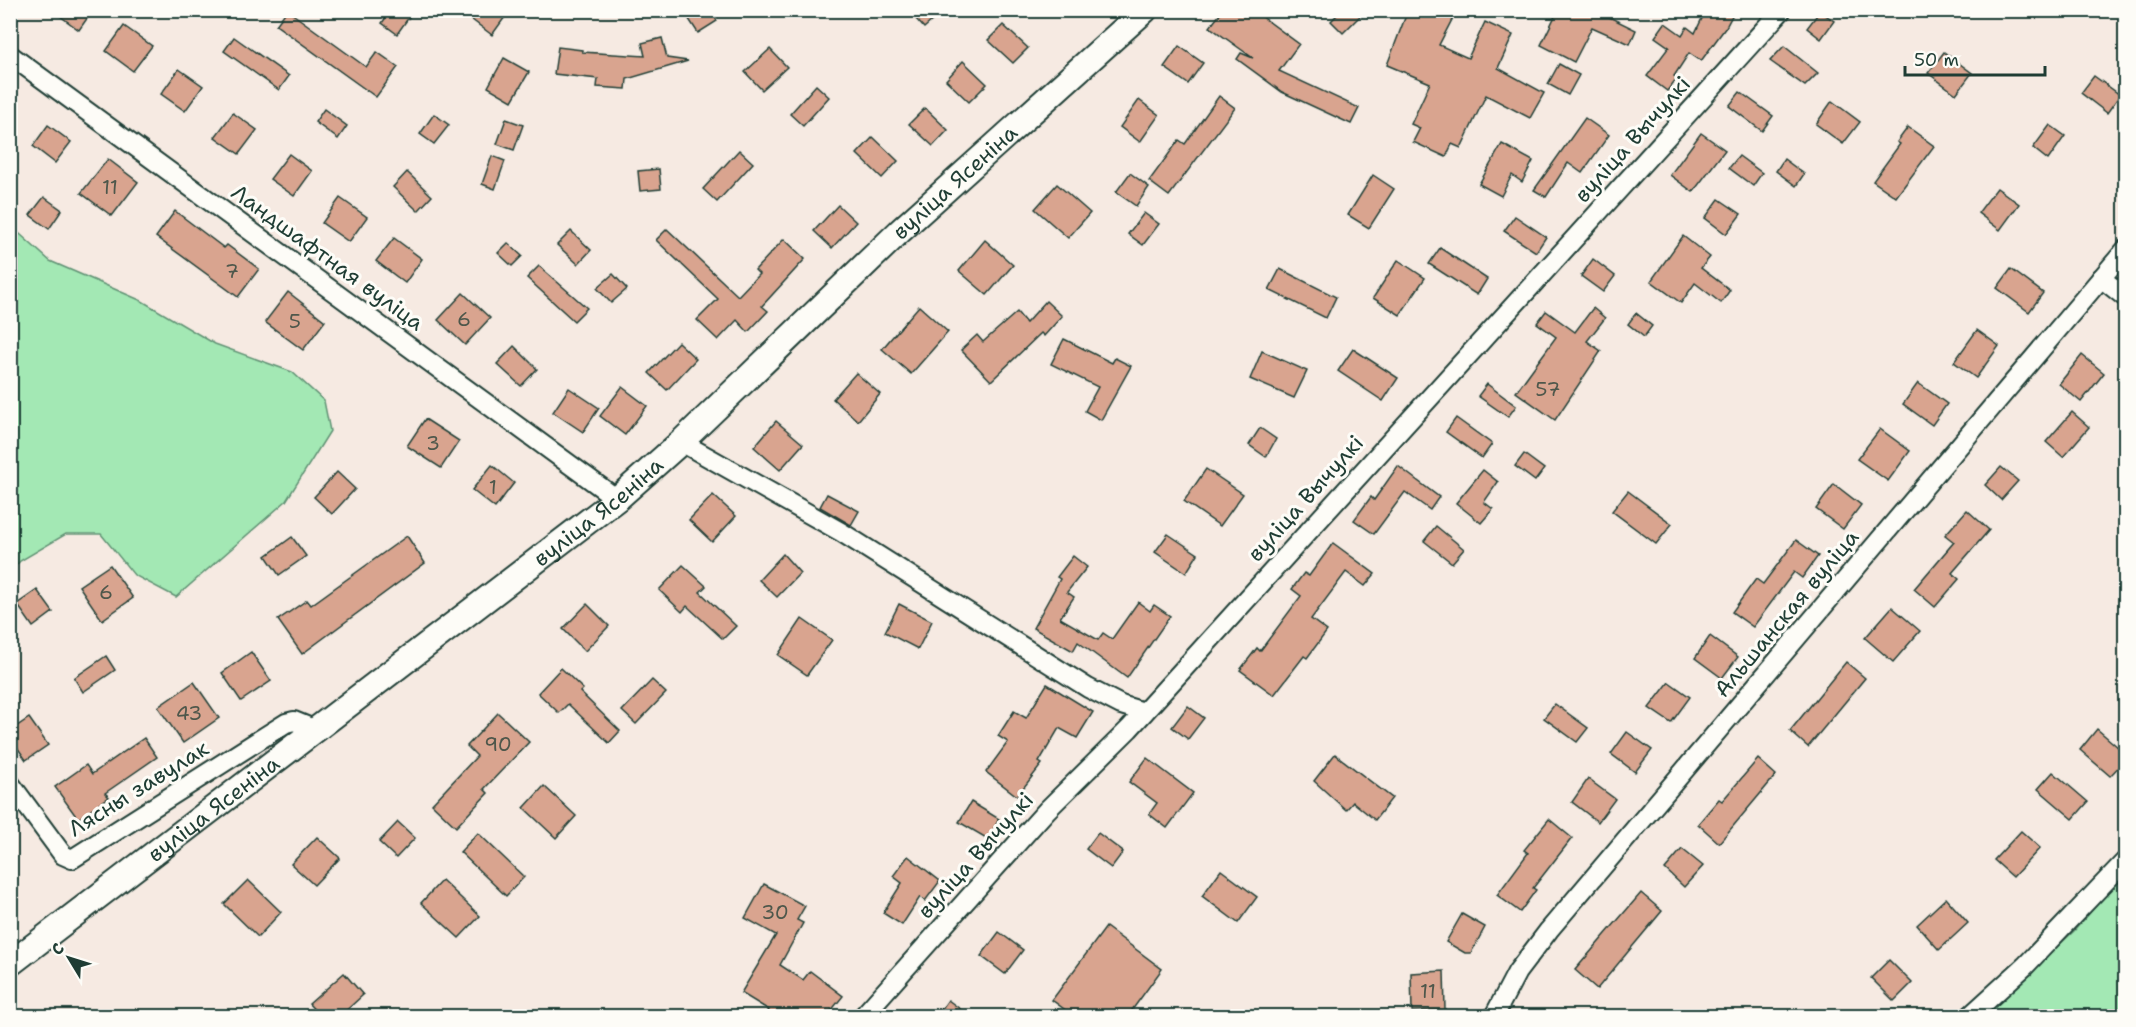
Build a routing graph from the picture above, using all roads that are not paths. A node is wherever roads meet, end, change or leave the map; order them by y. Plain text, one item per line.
1 (1145, 10) edge
2 (1782, 10) edge
3 (10, 55) edge
4 (2126, 249) edge
5 (2101, 278) junction
6 (2126, 297) edge
7 (681, 442) junction
8 (617, 499) junction
9 (1144, 711) junction
10 (316, 730) junction
11 (10, 783) edge
12 (2126, 860) edge
13 (10, 964) edge
14 (863, 1017) edge
15 (1494, 1017) edge
16 (1970, 1017) edge

1 - 7 street, вуліца Ясеніна
2 - 9 street, вуліца Вычулкі
3 - 8 street, Ландшафтная вуліца
4 - 5 street, Альшанская вуліца
5 - 6 street
5 - 15 street, Альшанская вуліца
7 - 8 street, вуліца Ясеніна
7 - 9 street
8 - 10 street, вуліца Ясеніна
9 - 14 street, вуліца Вычулкі
10 - 11 street, Лясны завулак
10 - 13 street, вуліца Ясеніна
12 - 16 street

